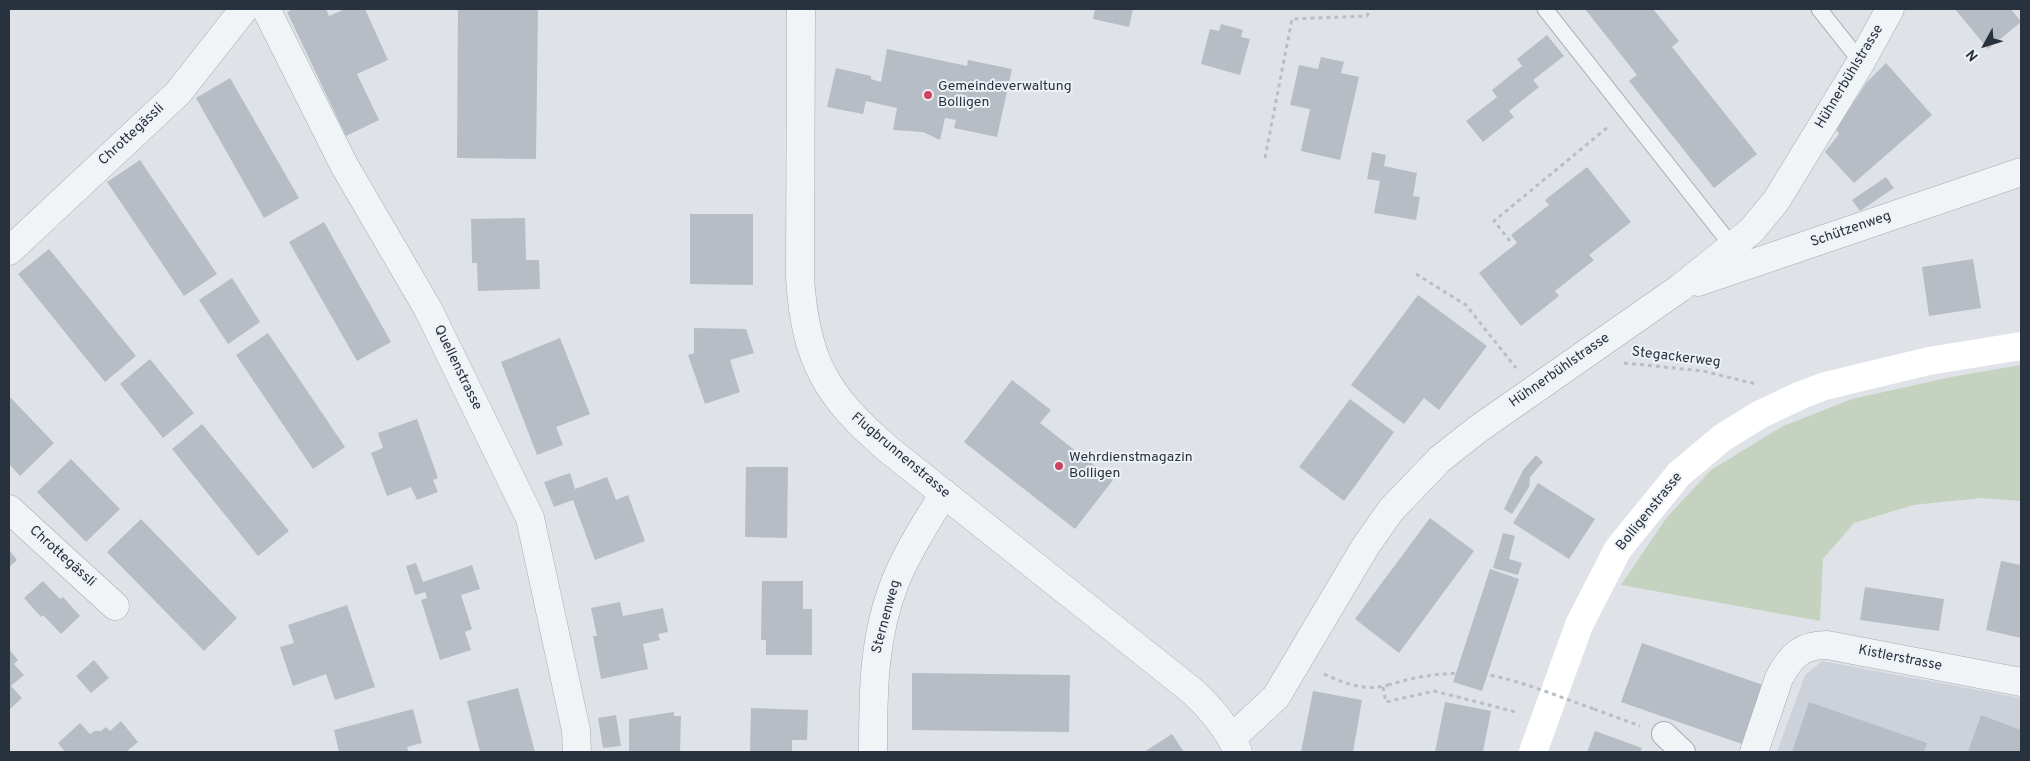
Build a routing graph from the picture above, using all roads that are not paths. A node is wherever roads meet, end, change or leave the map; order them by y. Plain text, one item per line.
1 (244, 9) edge
2 (266, 9) edge
3 (802, 9) edge
4 (1546, 9) edge
5 (1819, 9) edge
6 (1890, 9) edge
7 (1860, 62) junction
8 (2021, 172) edge
9 (1732, 246) junction
10 (9, 251) edge
11 (1680, 288) junction
12 (2021, 346) edge
13 (944, 494) junction
14 (9, 509) edge
15 (115, 606) dead end
16 (2021, 682) edge
17 (1664, 734) road end
18 (1235, 745) edge
19 (577, 752) edge
20 (872, 752) edge
21 (1533, 752) edge
22 (1683, 752) edge
23 (1754, 752) edge

1 - 10 street, Chrottegässli
2 - 19 street, Quellenstrasse
3 - 13 street, Flugbrunnenstrasse
4 - 9 lane
5 - 7 lane
6 - 7 street, Hühnerbühlstrasse
7 - 9 street, Hühnerbühlstrasse
8 - 11 street, Schützenweg
9 - 11 street, Hühnerbühlstrasse
11 - 18 street, Hühnerbühlstrasse
12 - 21 main road, Bolligenstrasse
13 - 18 street, Flugbrunnenstrasse
13 - 20 street, Sternenweg
14 - 15 street, Chrottegässli
16 - 23 street, Kistlerstrasse
17 - 22 street

